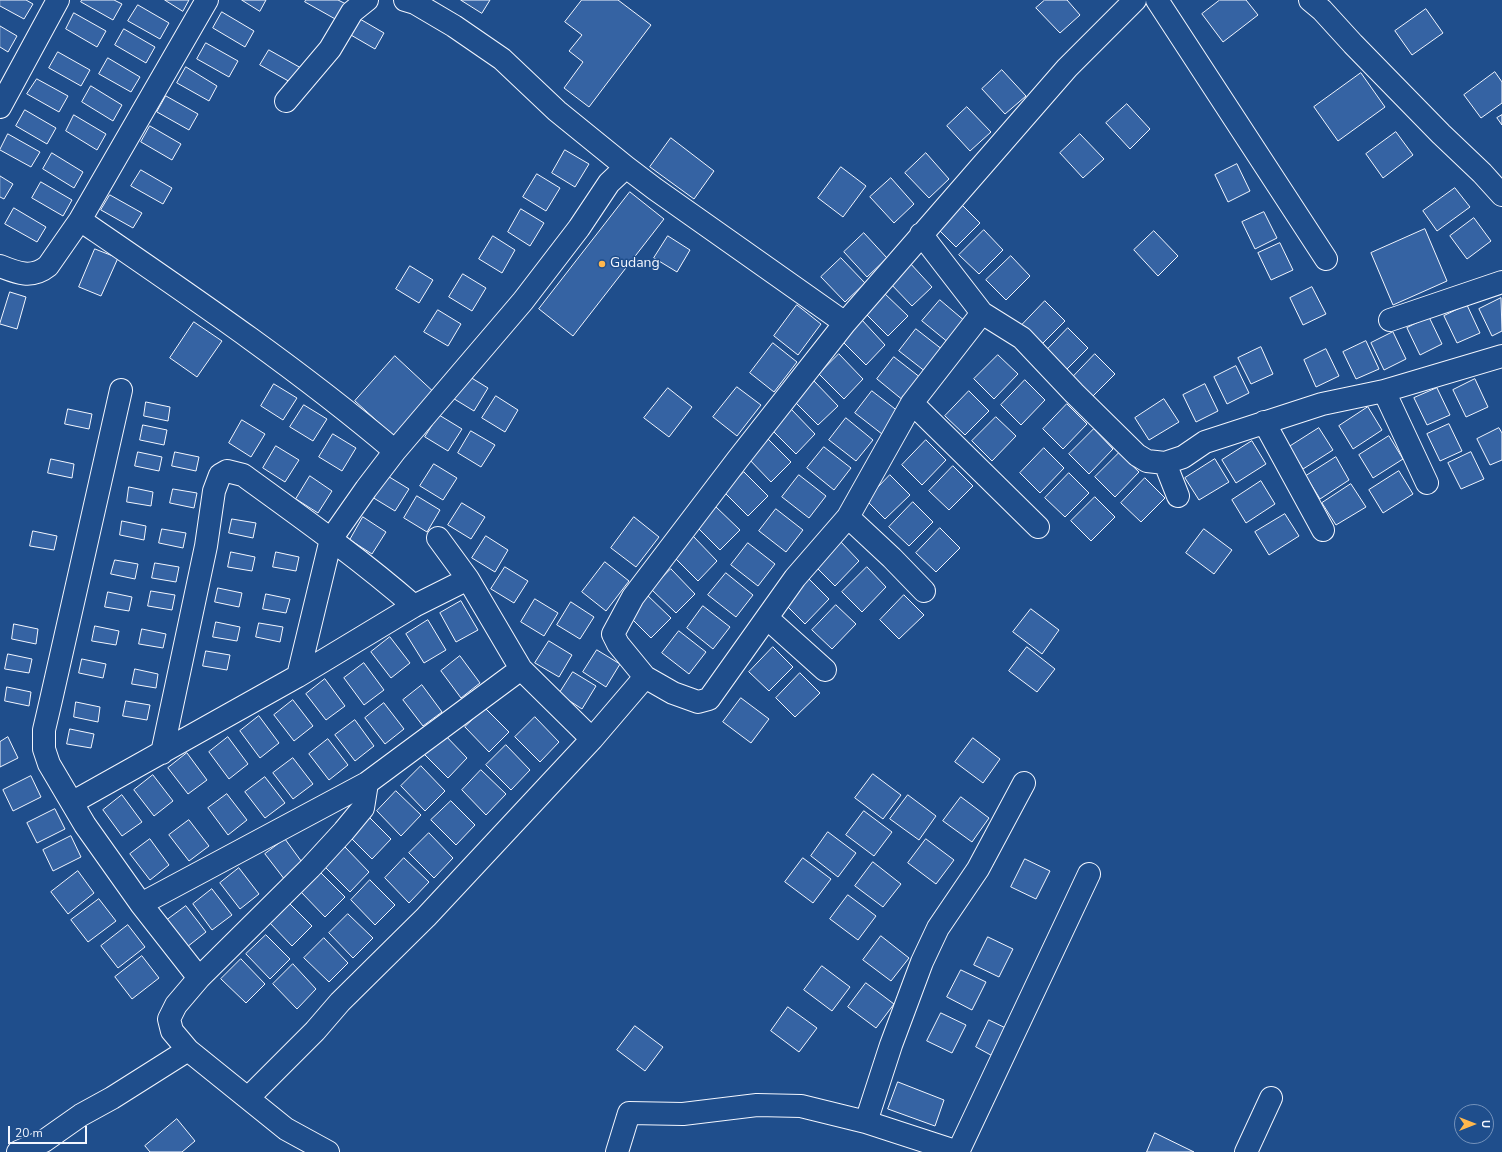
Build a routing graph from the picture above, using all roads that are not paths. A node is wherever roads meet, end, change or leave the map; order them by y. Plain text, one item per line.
1 (58, 0) edge
2 (207, 0) edge
3 (367, 0) edge
4 (405, 0) edge
5 (1135, 0) edge
6 (1157, 0) edge
7 (1310, 0) edge
8 (286, 101) dead end
9 (0, 106) edge
10 (626, 168) junction
11 (1502, 195) edge
12 (80, 220) junction
13 (921, 234) junction
14 (1326, 259) dead end
15 (0, 266) edge
16 (1502, 282) edge
17 (982, 313) junction
18 (1390, 320) dead end
19 (845, 322) junction
20 (1500, 362) edge
21 (122, 390) dead end
22 (1384, 391) junction
23 (912, 403) junction
24 (1264, 422) junction
25 (395, 451) junction
26 (1165, 463) junction
27 (1427, 483) dead end
28 (1178, 496) dead end
29 (848, 517) junction
30 (1038, 527) dead end
31 (1323, 530) dead end
32 (331, 538) junction
33 (438, 538) dead end
34 (468, 579) junction
35 (924, 591) dead end
36 (414, 606) junction
37 (767, 618) junction
38 (521, 669) junction
39 (825, 670) dead end
40 (298, 676) junction
41 (645, 676) junction
42 (592, 739) junction
43 (162, 753) junction
44 (367, 782) junction
45 (1024, 783) dead end
46 (73, 802) junction
47 (1089, 874) dead end
48 (141, 904) junction
49 (199, 978) junction
50 (188, 1050) junction
51 (248, 1098) junction
52 (1271, 1098) dead end
53 (866, 1122) junction
54 (18, 1152) edge
55 (328, 1152) edge
56 (617, 1152) edge
57 (958, 1152) edge
58 (1246, 1152) edge

1 - 9 street
2 - 12 street
3 - 8 street
4 - 10 street
5 - 13 street
6 - 14 street
7 - 11 street
10 - 19 street
10 - 25 street
12 - 15 street
12 - 25 street
13 - 17 street
13 - 19 street
16 - 18 street
17 - 23 street
17 - 26 street
19 - 41 street
20 - 22 street
21 - 46 street
22 - 24 street
22 - 27 street
23 - 29 street
23 - 30 street
24 - 26 street
24 - 31 street
25 - 32 street
26 - 28 street
29 - 35 street
29 - 37 street
32 - 36 street
32 - 40 street
32 - 43 street
33 - 34 street
34 - 36 street
34 - 38 street
36 - 40 street
37 - 39 street
37 - 41 street
38 - 42 street
38 - 44 street
40 - 43 street
41 - 42 street
42 - 51 street
43 - 46 street
44 - 48 street
44 - 49 street
45 - 53 street
46 - 48 street
47 - 57 street
48 - 49 street
49 - 50 street
50 - 51 street
50 - 54 street
51 - 55 street
52 - 58 street
53 - 56 street
53 - 57 street

